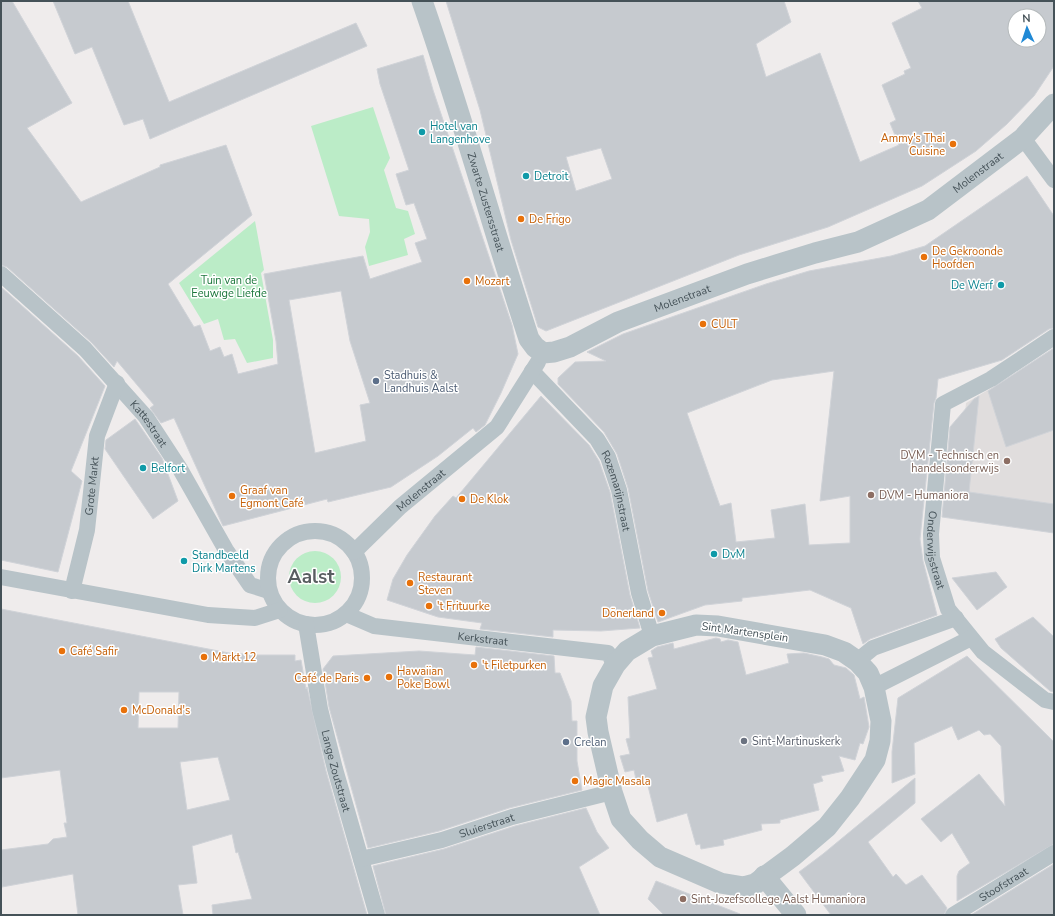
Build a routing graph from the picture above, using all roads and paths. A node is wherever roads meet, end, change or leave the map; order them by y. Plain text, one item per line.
1 (422, 1) edge
2 (1054, 104) edge
3 (1023, 138) junction
4 (1054, 180) edge
5 (1, 274) edge
6 (1054, 337) edge
7 (543, 353) junction
8 (532, 371) junction
9 (117, 383) junction
10 (354, 552) junction
11 (7, 579) edge
12 (72, 590) junction
13 (269, 591) junction
14 (280, 610) junction
15 (346, 614) junction
16 (956, 618) junction
17 (306, 624) junction
18 (652, 636) junction
19 (971, 638) junction
20 (857, 661) junction
21 (615, 664) junction
22 (874, 687) junction
23 (1054, 702) edge
24 (612, 792) junction
25 (1054, 853) edge
26 (361, 859) junction
27 (764, 876) junction
28 (378, 915) edge
29 (796, 915) edge
30 (953, 915) edge

1 - 7 street, Zwarte Zustersstraat
2 - 3 street, Molenstraat
3 - 4 street
3 - 7 street, Molenstraat
5 - 9 street, Kattestraat
6 - 16 street, Onderwijsstraat
7 - 8 street, Molenstraat
8 - 10 street, Molenstraat
8 - 18 street, Rozemarijnstraat
9 - 12 street, Grote Markt
9 - 13 street, Kattestraat
10 - 13 street
10 - 15 street
11 - 12 street
12 - 14 street
13 - 14 street
14 - 17 street
15 - 17 street
15 - 21 street, Kerkstraat
16 - 19 street, Onderwijsstraat
16 - 20 street
17 - 26 street, Lange Zoutstraat
18 - 20 street, Sint Martensplein
18 - 21 street, Sint Martensplein
19 - 22 street
19 - 23 street, Onderwijsstraat
20 - 22 street, Sint Martensplein
21 - 24 street, Sint Martensplein
22 - 27 street, Sint Martensplein
24 - 26 street, Sluierstraat
24 - 27 street, Sint Martensplein
25 - 30 street, Stoofstraat
26 - 28 street, Lange Zoutstraat
27 - 29 street

